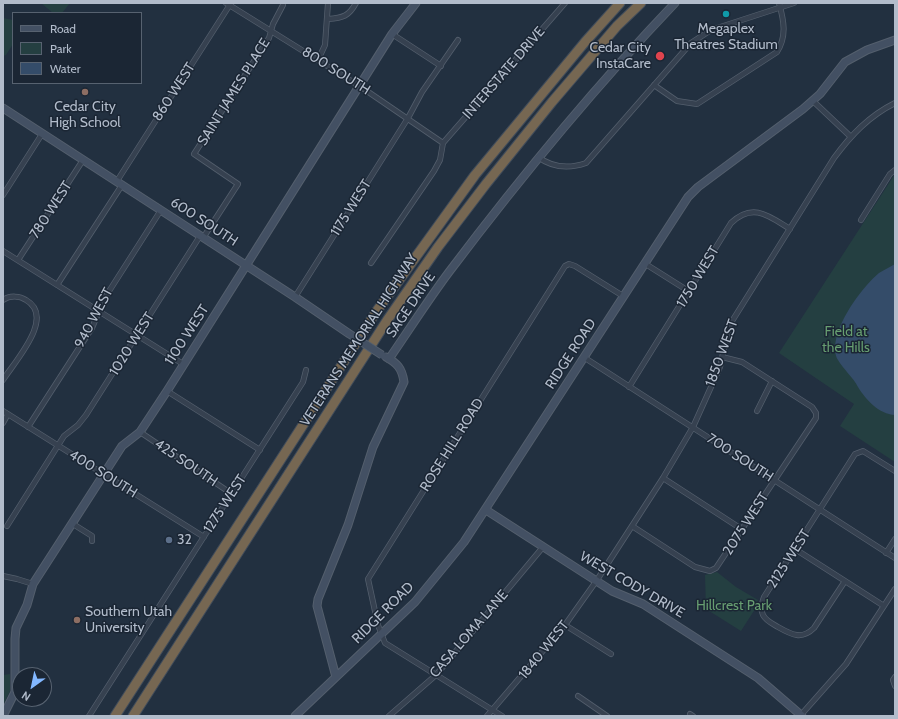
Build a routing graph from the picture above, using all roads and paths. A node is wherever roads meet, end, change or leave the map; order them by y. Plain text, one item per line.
1 (328, 3) edge
2 (356, 3) edge
3 (416, 3) edge
4 (565, 3) edge
5 (620, 3) edge
6 (641, 3) edge
7 (675, 3) edge
8 (794, 3) edge
9 (229, 4) edge
10 (284, 5) dead end
11 (780, 5) edge
12 (328, 19) junction
13 (272, 30) junction
14 (392, 34) junction
15 (458, 40) dead end
16 (895, 40) edge
17 (318, 60) junction
18 (441, 66) junction
19 (654, 85) junction
20 (361, 86) junction
21 (813, 101) junction
22 (895, 103) edge
23 (3, 108) edge
24 (408, 118) junction
25 (42, 134) junction
26 (851, 137) junction
27 (443, 143) junction
28 (538, 157) junction
29 (83, 160) junction
30 (895, 170) edge
31 (119, 183) junction
32 (3, 195) edge
33 (160, 210) junction
34 (861, 220) dead end
35 (790, 229) junction
36 (202, 237) junction
37 (3, 251) edge
38 (18, 260) junction
39 (371, 263) dead end
40 (644, 263) junction
41 (246, 266) junction
42 (57, 285) junction
43 (690, 292) junction
44 (624, 296) junction
45 (295, 297) junction
46 (3, 300) edge
47 (97, 310) junction
48 (138, 336) junction
49 (722, 357) junction
50 (585, 358) junction
51 (389, 359) junction
52 (183, 364) junction
53 (306, 370) dead end
54 (3, 380) edge
55 (772, 381) junction
56 (629, 386) junction
57 (166, 391) junction
58 (3, 411) edge
59 (757, 411) dead end
60 (8, 414) junction
61 (3, 423) edge
62 (28, 427) junction
63 (693, 427) junction
64 (140, 432) junction
65 (58, 446) junction
66 (260, 450) junction
67 (895, 471) edge
68 (105, 475) junction
69 (663, 478) junction
70 (775, 480) junction
71 (232, 494) junction
72 (819, 509) junction
73 (486, 510) junction
74 (73, 524) junction
75 (7, 526) dead end
76 (632, 526) junction
77 (743, 530) junction
78 (204, 537) junction
79 (895, 539) edge
80 (92, 541) dead end
81 (543, 547) junction
82 (796, 549) junction
83 (886, 553) junction
84 (895, 558) edge
85 (3, 576) edge
86 (597, 580) junction
87 (845, 581) junction
88 (33, 584) junction
89 (895, 589) edge
90 (884, 606) junction
91 (565, 625) junction
92 (381, 635) junction
93 (611, 654) dead end
94 (436, 674) junction
95 (336, 677) junction
96 (895, 677) edge
97 (895, 686) edge
98 (578, 696) dead end
99 (493, 711) junction
100 (3, 716) edge
101 (89, 716) edge
102 (115, 716) edge
103 (133, 716) edge
104 (295, 716) edge
105 (389, 716) edge
106 (488, 716) edge
107 (502, 716) edge
108 (607, 716) edge
109 (801, 716) edge

1 - 12 street
2 - 12 street
3 - 14 street, 1100 WEST
4 - 27 street, INTERSTATE DRIVE
5 - 102 highway, VETERANS MEMORIAL HIGHWAY
6 - 103 highway, VETERANS MEMORIAL HIGHWAY
7 - 28 street, SAGE DRIVE
8 - 11 street
9 - 13 street, 800 SOUTH
9 - 31 street, 860 WEST
10 - 13 street
11 - 19 street
11 - 19 street
12 - 17 street
13 - 17 street, 800 SOUTH
13 - 36 street, SAINT JAMES PLACE
14 - 18 street
14 - 20 street, 1100 WEST
15 - 18 street, 1175 WEST
16 - 21 street, RIDGE ROAD
17 - 20 street, 800 SOUTH
18 - 24 street, 1175 WEST
19 - 28 street
20 - 24 street, 800 SOUTH
20 - 41 street, 1100 WEST
21 - 26 street
21 - 40 street, RIDGE ROAD
22 - 26 street, 1850 WEST
23 - 25 street, 600 SOUTH
24 - 27 street, 800 SOUTH
24 - 45 street, 1175 WEST
25 - 29 street, 600 SOUTH
25 - 32 street
26 - 35 street, 1850 WEST
27 - 39 street
28 - 51 street, SAGE DRIVE
29 - 31 street, 600 SOUTH
29 - 38 street, 780 WEST
30 - 34 street
31 - 33 street, 600 SOUTH
31 - 42 street, 860 WEST
33 - 36 street, 600 SOUTH
33 - 47 street, 940 WEST
35 - 43 street, 1750 WEST
35 - 49 street, 1850 WEST
36 - 41 street, 600 SOUTH
36 - 48 street, 1020 WEST
37 - 38 street
38 - 42 street
40 - 43 street
40 - 44 street, RIDGE ROAD
41 - 45 street, 600 SOUTH
41 - 52 street, 1100 WEST
42 - 47 street
43 - 56 street, 1750 WEST
44 - 50 street, RIDGE ROAD
44 - 92 street, ROSE HILL ROAD
45 - 51 street, 600 SOUTH, bridge
46 - 54 street
47 - 48 street
47 - 62 street, 940 WEST
48 - 52 street
48 - 65 street, 1020 WEST
49 - 55 street
49 - 63 street, 1850 WEST
50 - 56 street, 700 SOUTH
50 - 73 street, RIDGE ROAD
51 - 95 street, SAGE DRIVE
52 - 57 street, 1100 WEST
53 - 66 street, 1275 WEST
55 - 59 street
55 - 70 street, 2075 WEST
56 - 63 street, 700 SOUTH
57 - 64 street, 1100 WEST
57 - 66 street
58 - 60 street, 400 SOUTH
60 - 61 street
60 - 62 street, 400 SOUTH
62 - 65 street, 400 SOUTH
63 - 69 street, 1850 WEST
63 - 70 street, 700 SOUTH
64 - 68 street, 1100 WEST
64 - 71 street, 425 SOUTH
65 - 68 street, 400 SOUTH
65 - 75 street, 1020 WEST
66 - 71 street, 1275 WEST
67 - 72 street, 2125 WEST
68 - 74 street, 1100 WEST
68 - 78 street, 400 SOUTH
69 - 76 street, 1850 WEST
69 - 77 street
70 - 72 street, 700 SOUTH
70 - 77 street, 2075 WEST
71 - 78 street, 1275 WEST
72 - 82 street, 2125 WEST
72 - 83 street, 700 SOUTH
73 - 81 street, WEST CODY DRIVE
73 - 92 street, RIDGE ROAD
74 - 80 street
74 - 88 street, 1100 WEST
76 - 77 street, 2075 WEST
76 - 86 street, 1850 WEST
78 - 101 street, 1275 WEST
79 - 83 street
81 - 86 street, WEST CODY DRIVE
81 - 94 street, CASA LOMA LANE
82 - 87 street
82 - 87 street, 2125 WEST
83 - 84 street, 700 SOUTH
85 - 88 street
86 - 91 street, 1840 WEST
86 - 109 street, WEST CODY DRIVE
87 - 90 street
88 - 100 street, 1100 WEST
89 - 90 street
90 - 109 street
91 - 93 street
91 - 99 street, 1840 WEST
92 - 94 street
92 - 95 street, RIDGE ROAD
94 - 99 street
94 - 105 street, CASA LOMA LANE
95 - 104 street, RIDGE ROAD
96 - 97 street
98 - 108 street
99 - 106 street, 1840 WEST
99 - 107 street

